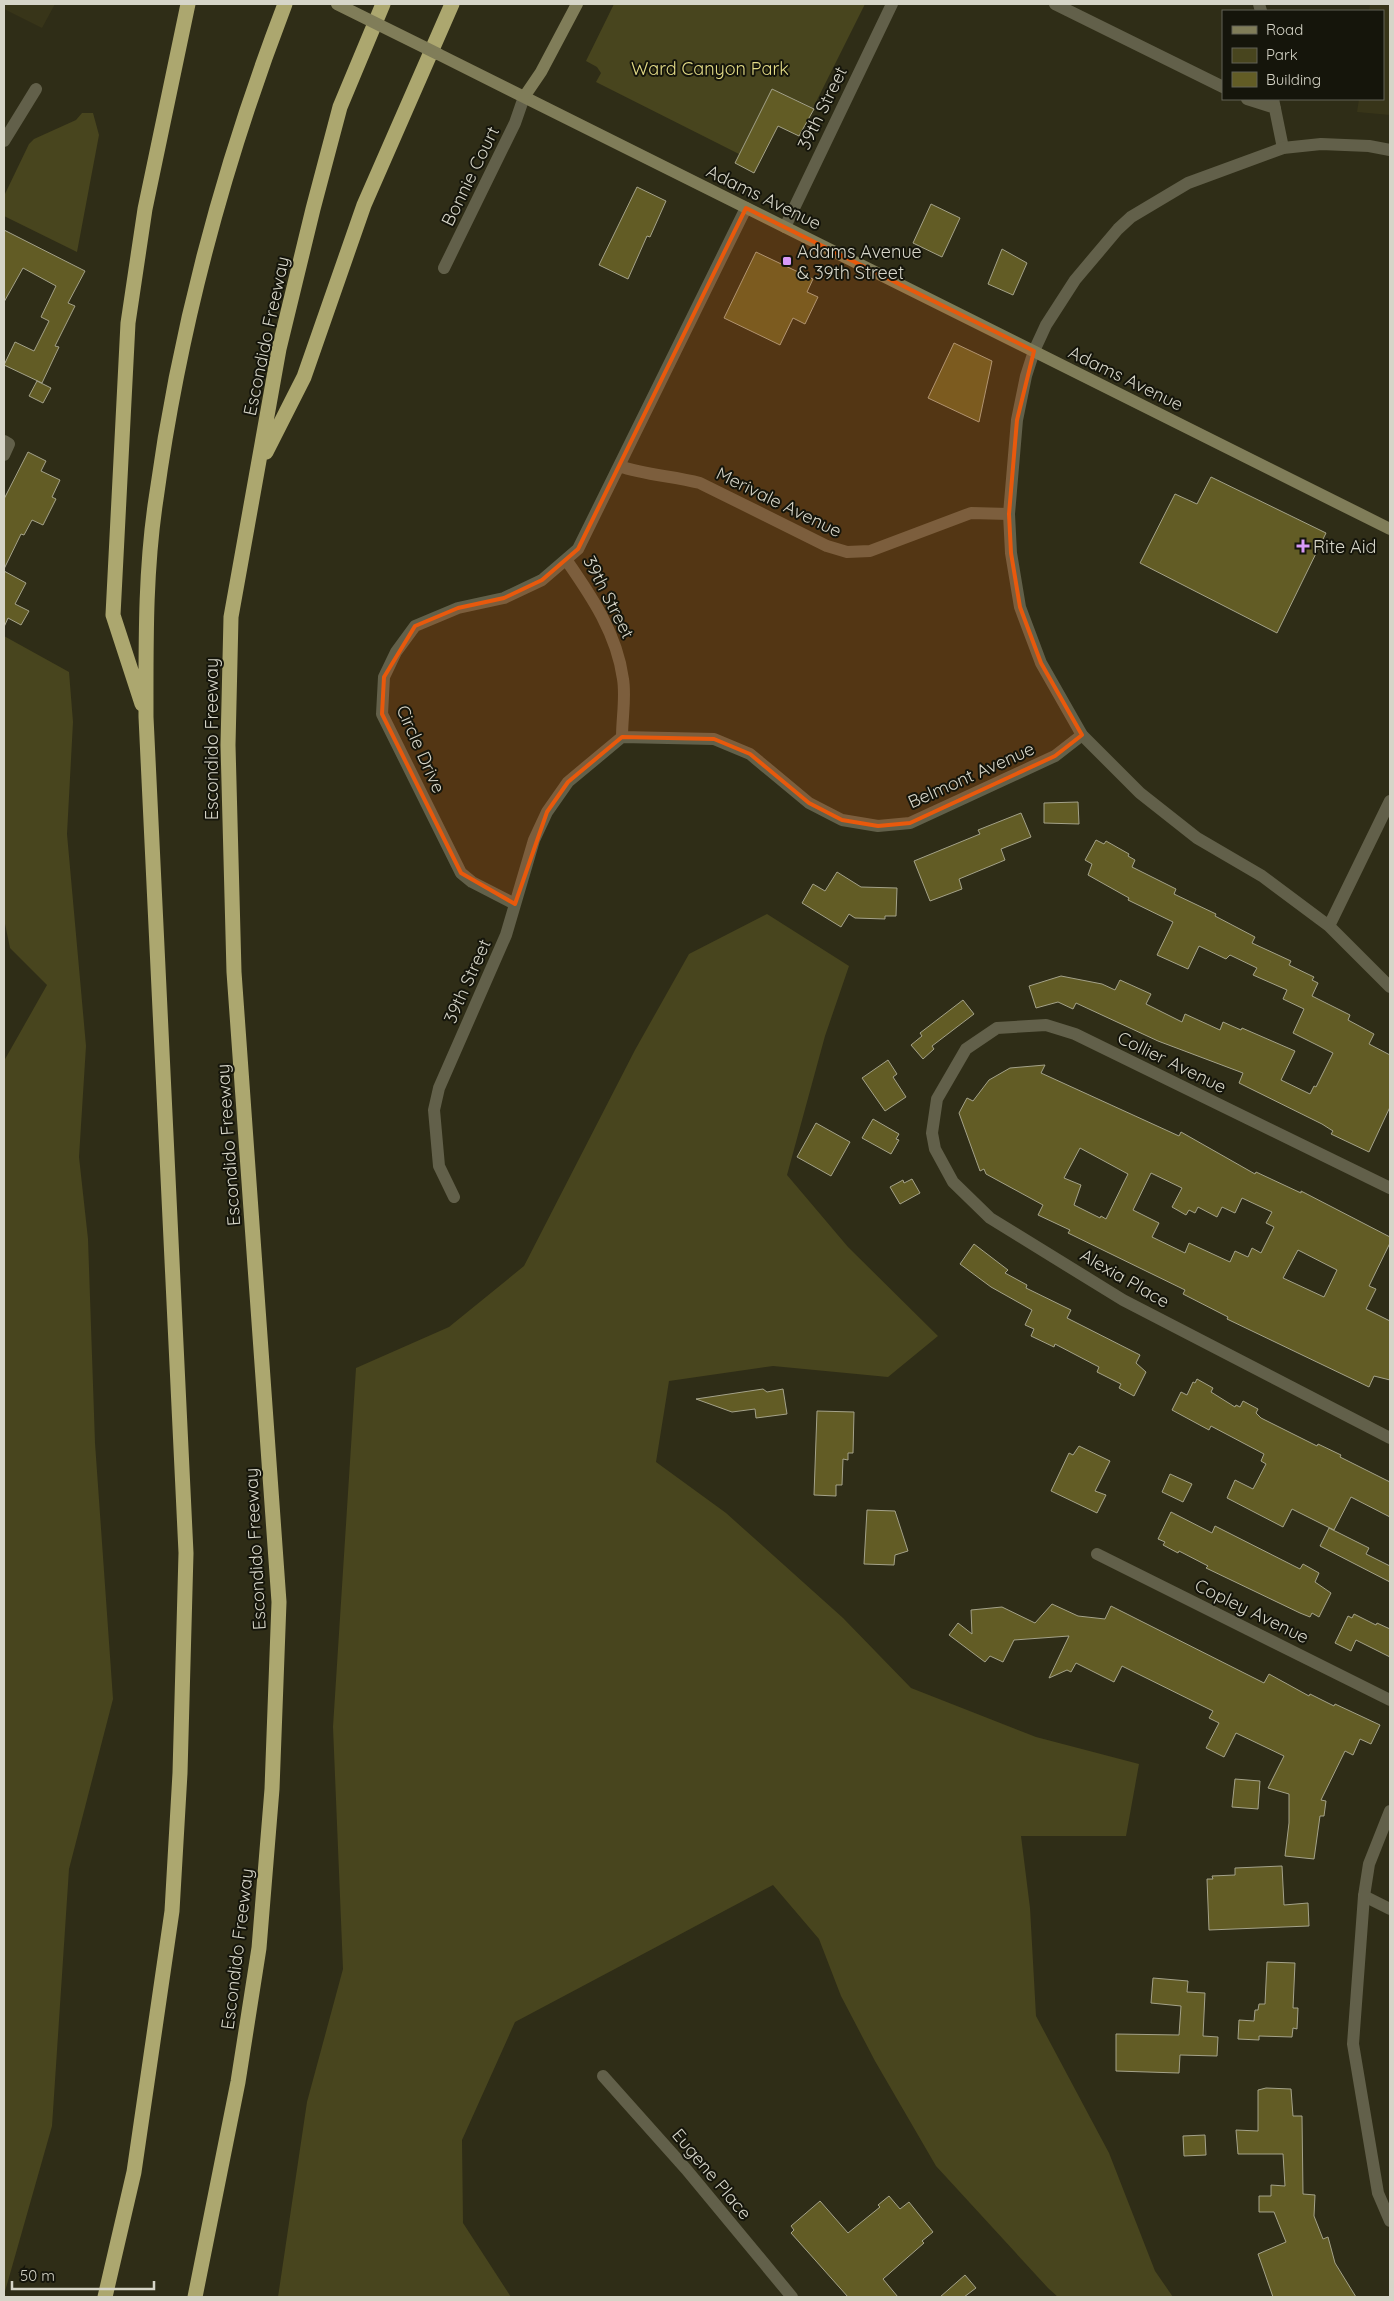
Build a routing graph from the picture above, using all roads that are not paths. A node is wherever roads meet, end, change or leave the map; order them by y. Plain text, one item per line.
1 (188, 4) edge
2 (285, 4) edge
3 (337, 4) edge
4 (383, 4) edge
5 (452, 4) edge
6 (577, 4) edge
7 (892, 4) edge
8 (1055, 4) edge
9 (1222, 87) edge
10 (36, 89) dead end
11 (524, 97) junction
12 (1252, 100) edge
13 (1274, 104) edge
14 (4, 141) edge
15 (1283, 148) junction
16 (1390, 150) edge
17 (746, 208) junction
18 (784, 227) junction
19 (444, 268) dead end
20 (1034, 351) junction
21 (259, 465) junction
22 (619, 466) junction
23 (1009, 514) junction
24 (1390, 529) edge
25 (567, 561) junction
26 (146, 717) junction
27 (1082, 735) junction
28 (622, 737) junction
29 (1390, 800) edge
30 (515, 904) junction
31 (1329, 926) junction
32 (1390, 987) edge
33 (947, 1078) joint
34 (1390, 1188) edge
35 (454, 1197) dead end
36 (1390, 1438) edge
37 (1097, 1554) dead end
38 (1390, 1700) edge
39 (1390, 1811) edge
40 (1364, 1896) junction
41 (1390, 1910) edge
42 (603, 2076) dead end
43 (1390, 2221) edge
44 (105, 2297) edge
45 (195, 2297) edge
46 (792, 2297) edge

1 - 26 highway
2 - 26 highway
3 - 11 main road, Adams Avenue, bridge
4 - 21 highway, Escondido Freeway
5 - 21 highway
6 - 11 main road
7 - 18 street, 39th Street
8 - 9 street
10 - 14 street
11 - 17 main road, Adams Avenue
11 - 19 street, Bonnie Court
12 - 13 street
13 - 15 street
15 - 16 street
15 - 20 street
17 - 18 main road, Adams Avenue
17 - 22 street, 39th Street
18 - 20 main road, Adams Avenue
20 - 23 street
20 - 24 main road, Adams Avenue
21 - 45 highway, Escondido Freeway
22 - 23 street, Merivale Avenue
22 - 25 street, 39th Street
23 - 27 street
25 - 28 street, 39th Street
25 - 30 street, Circle Drive
26 - 44 highway
27 - 28 street, Belmont Avenue
27 - 31 street
28 - 30 street, 39th Street
29 - 31 street
30 - 35 street, 39th Street
31 - 32 street
33 - 34 street, Collier Avenue
33 - 36 street, Alexia Place
37 - 38 street, Copley Avenue
39 - 40 street
40 - 41 street
40 - 43 street
42 - 46 street, Eugene Place

